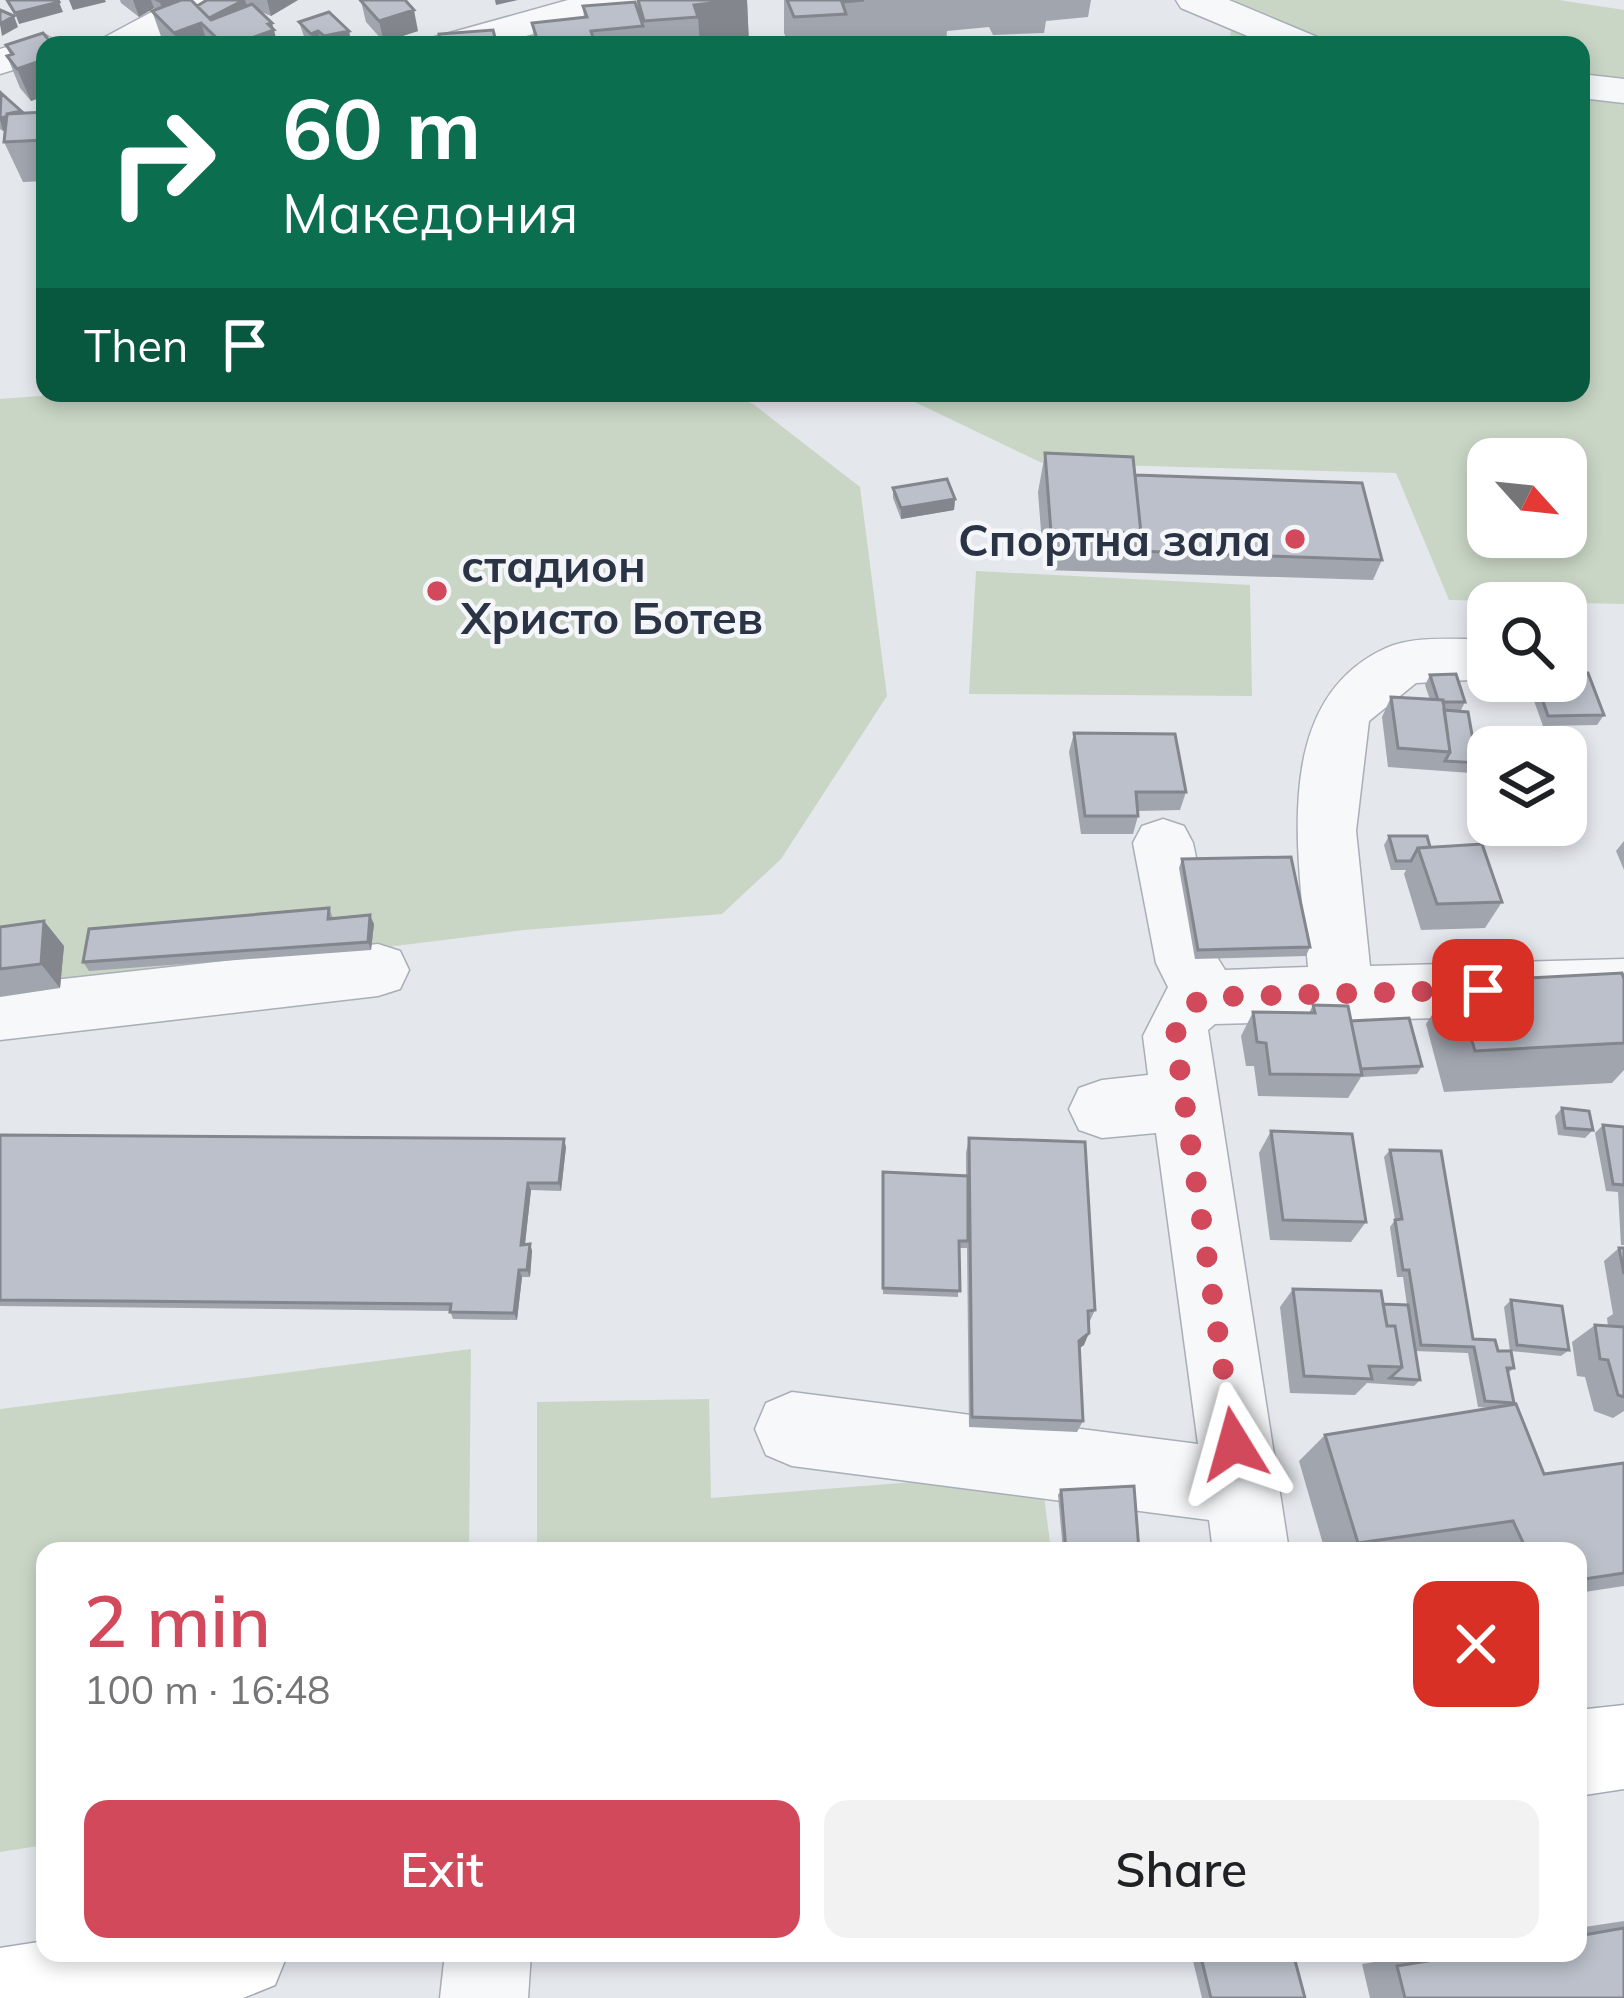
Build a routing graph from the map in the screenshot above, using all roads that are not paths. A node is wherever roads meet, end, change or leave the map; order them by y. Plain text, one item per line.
1 (203, 0) edge
2 (714, 0) edge
3 (1158, 0) edge
4 (1208, 7) edge
5 (136, 36) edge
6 (481, 36) edge
7 (1280, 36) edge
8 (36, 50) edge
9 (0, 62) edge
10 (1590, 87) edge
11 (1624, 91) edge
12 (1402, 623) dead end
13 (1467, 631) edge
14 (1467, 660) edge
15 (1163, 843) dead end
16 (378, 970) dead end
17 (1624, 986) edge
18 (1341, 994) junction
19 (1198, 1001) junction
20 (0, 1012) edge
21 (1184, 1101) junction
22 (1102, 1108) dead end
23 (792, 1429) dead end
24 (1245, 1519) edge
25 (1624, 1747) edge
26 (1587, 1752) edge
27 (487, 1962) edge
28 (0, 1970) edge
29 (164, 1972) edge
30 (0, 1994) edge
31 (484, 1998) edge

1 - 5 street
2 - 6 street
3 - 4 street
4 - 7 street
8 - 9 street
10 - 11 street
12 - 13 street
14 - 18 street
15 - 19 street
16 - 20 street
17 - 18 street
18 - 19 street
19 - 21 street
21 - 22 street
21 - 24 street
23 - 24 street
25 - 26 main road
27 - 31 street
28 - 29 main road
29 - 30 main road

